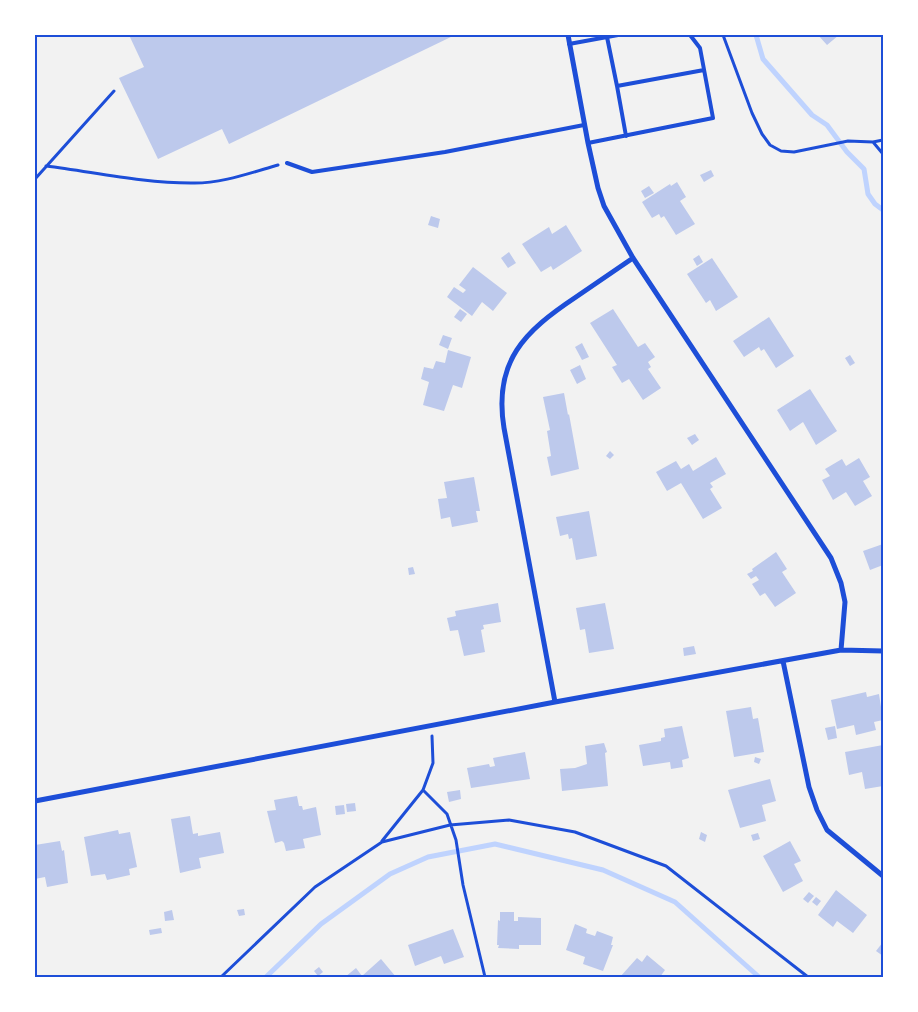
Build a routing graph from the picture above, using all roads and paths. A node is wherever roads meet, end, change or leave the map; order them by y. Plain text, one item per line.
1 (568, 35) edge
2 (618, 35) edge
3 (690, 35) edge
4 (723, 35) edge
5 (608, 37) junction
6 (569, 44) junction
7 (704, 70) junction
8 (617, 86) junction
9 (114, 91) dead end
10 (584, 125) junction
11 (626, 136) junction
12 (883, 140) edge
13 (873, 142) junction
14 (588, 143) junction
15 (883, 154) edge
16 (287, 163) joint
17 (46, 166) junction
18 (35, 179) edge
19 (633, 258) junction
20 (841, 650) junction
21 (883, 651) edge
22 (783, 662) junction
23 (555, 702) junction
24 (432, 726) junction
25 (423, 790) junction
26 (35, 801) edge
27 (450, 825) junction
28 (382, 842) junction
29 (883, 876) edge
30 (221, 977) edge
31 (485, 977) edge
32 (808, 977) edge

1 - 6 street
2 - 5 lane
3 - 7 lane
4 - 13 path
5 - 6 lane
5 - 8 lane
6 - 10 street
7 - 8 lane
7 - 11 lane
8 - 11 lane
9 - 17 path
10 - 14 street
10 - 16 lane
11 - 14 lane
12 - 13 path
13 - 15 path
14 - 19 street
16 - 17 path
17 - 18 path
19 - 20 street
19 - 23 street
20 - 21 street
20 - 22 street
22 - 23 street
22 - 29 street
23 - 24 street
24 - 25 path
24 - 26 street
25 - 27 path
25 - 28 path
27 - 28 path
27 - 31 path
27 - 32 path
28 - 30 path

